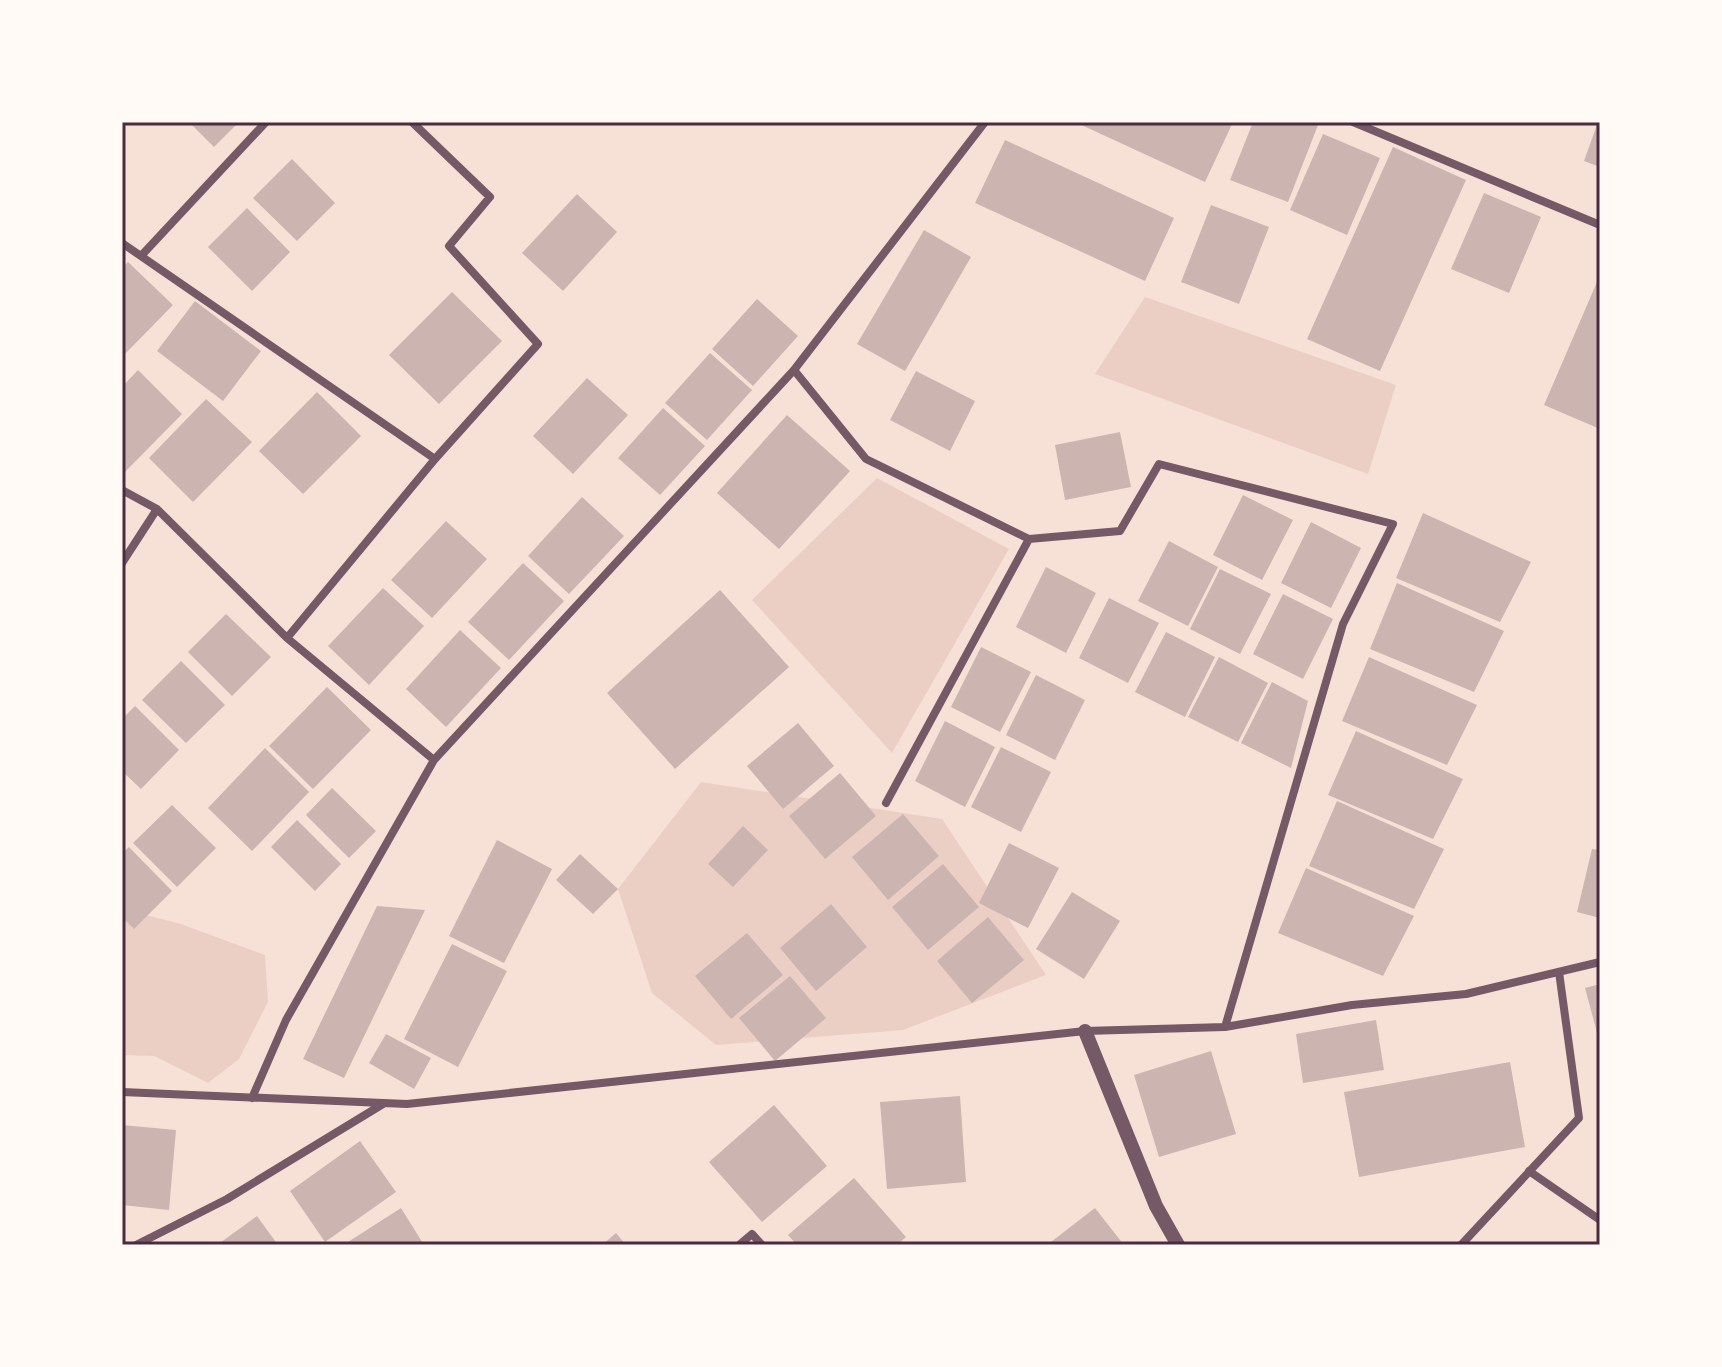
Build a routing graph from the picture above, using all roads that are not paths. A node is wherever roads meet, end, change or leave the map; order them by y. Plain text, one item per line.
1 (266, 122) edge
2 (412, 122) edge
3 (985, 122) edge
4 (1353, 122) edge
5 (1600, 225) edge
6 (122, 243) edge
7 (141, 256) junction
8 (794, 370) junction
9 (435, 459) junction
10 (122, 490) edge
11 (157, 509) junction
12 (1029, 539) junction
13 (122, 563) edge
14 (287, 638) junction
15 (434, 760) junction
16 (886, 803) dead end
17 (1600, 962) edge
18 (1559, 972) junction
19 (1225, 1027) junction
20 (1085, 1031) junction
21 (122, 1092) edge
22 (252, 1098) junction
23 (384, 1103) junction
24 (1529, 1171) junction
25 (1600, 1220) edge
26 (136, 1245) edge
27 (739, 1245) edge
28 (762, 1245) edge
29 (1178, 1245) edge
30 (1461, 1245) edge

1 - 7 street
2 - 9 street
3 - 8 street
4 - 5 street
6 - 7 street
7 - 9 street
8 - 12 street
8 - 15 street
9 - 14 street
10 - 11 street
11 - 13 street
11 - 14 street
12 - 16 street
12 - 19 street
14 - 15 street
15 - 22 street
17 - 18 street
18 - 19 street
18 - 24 street
19 - 20 street
20 - 23 street
20 - 29 street
21 - 22 street
22 - 23 street
23 - 26 street
24 - 25 street
24 - 30 street
27 - 28 street

